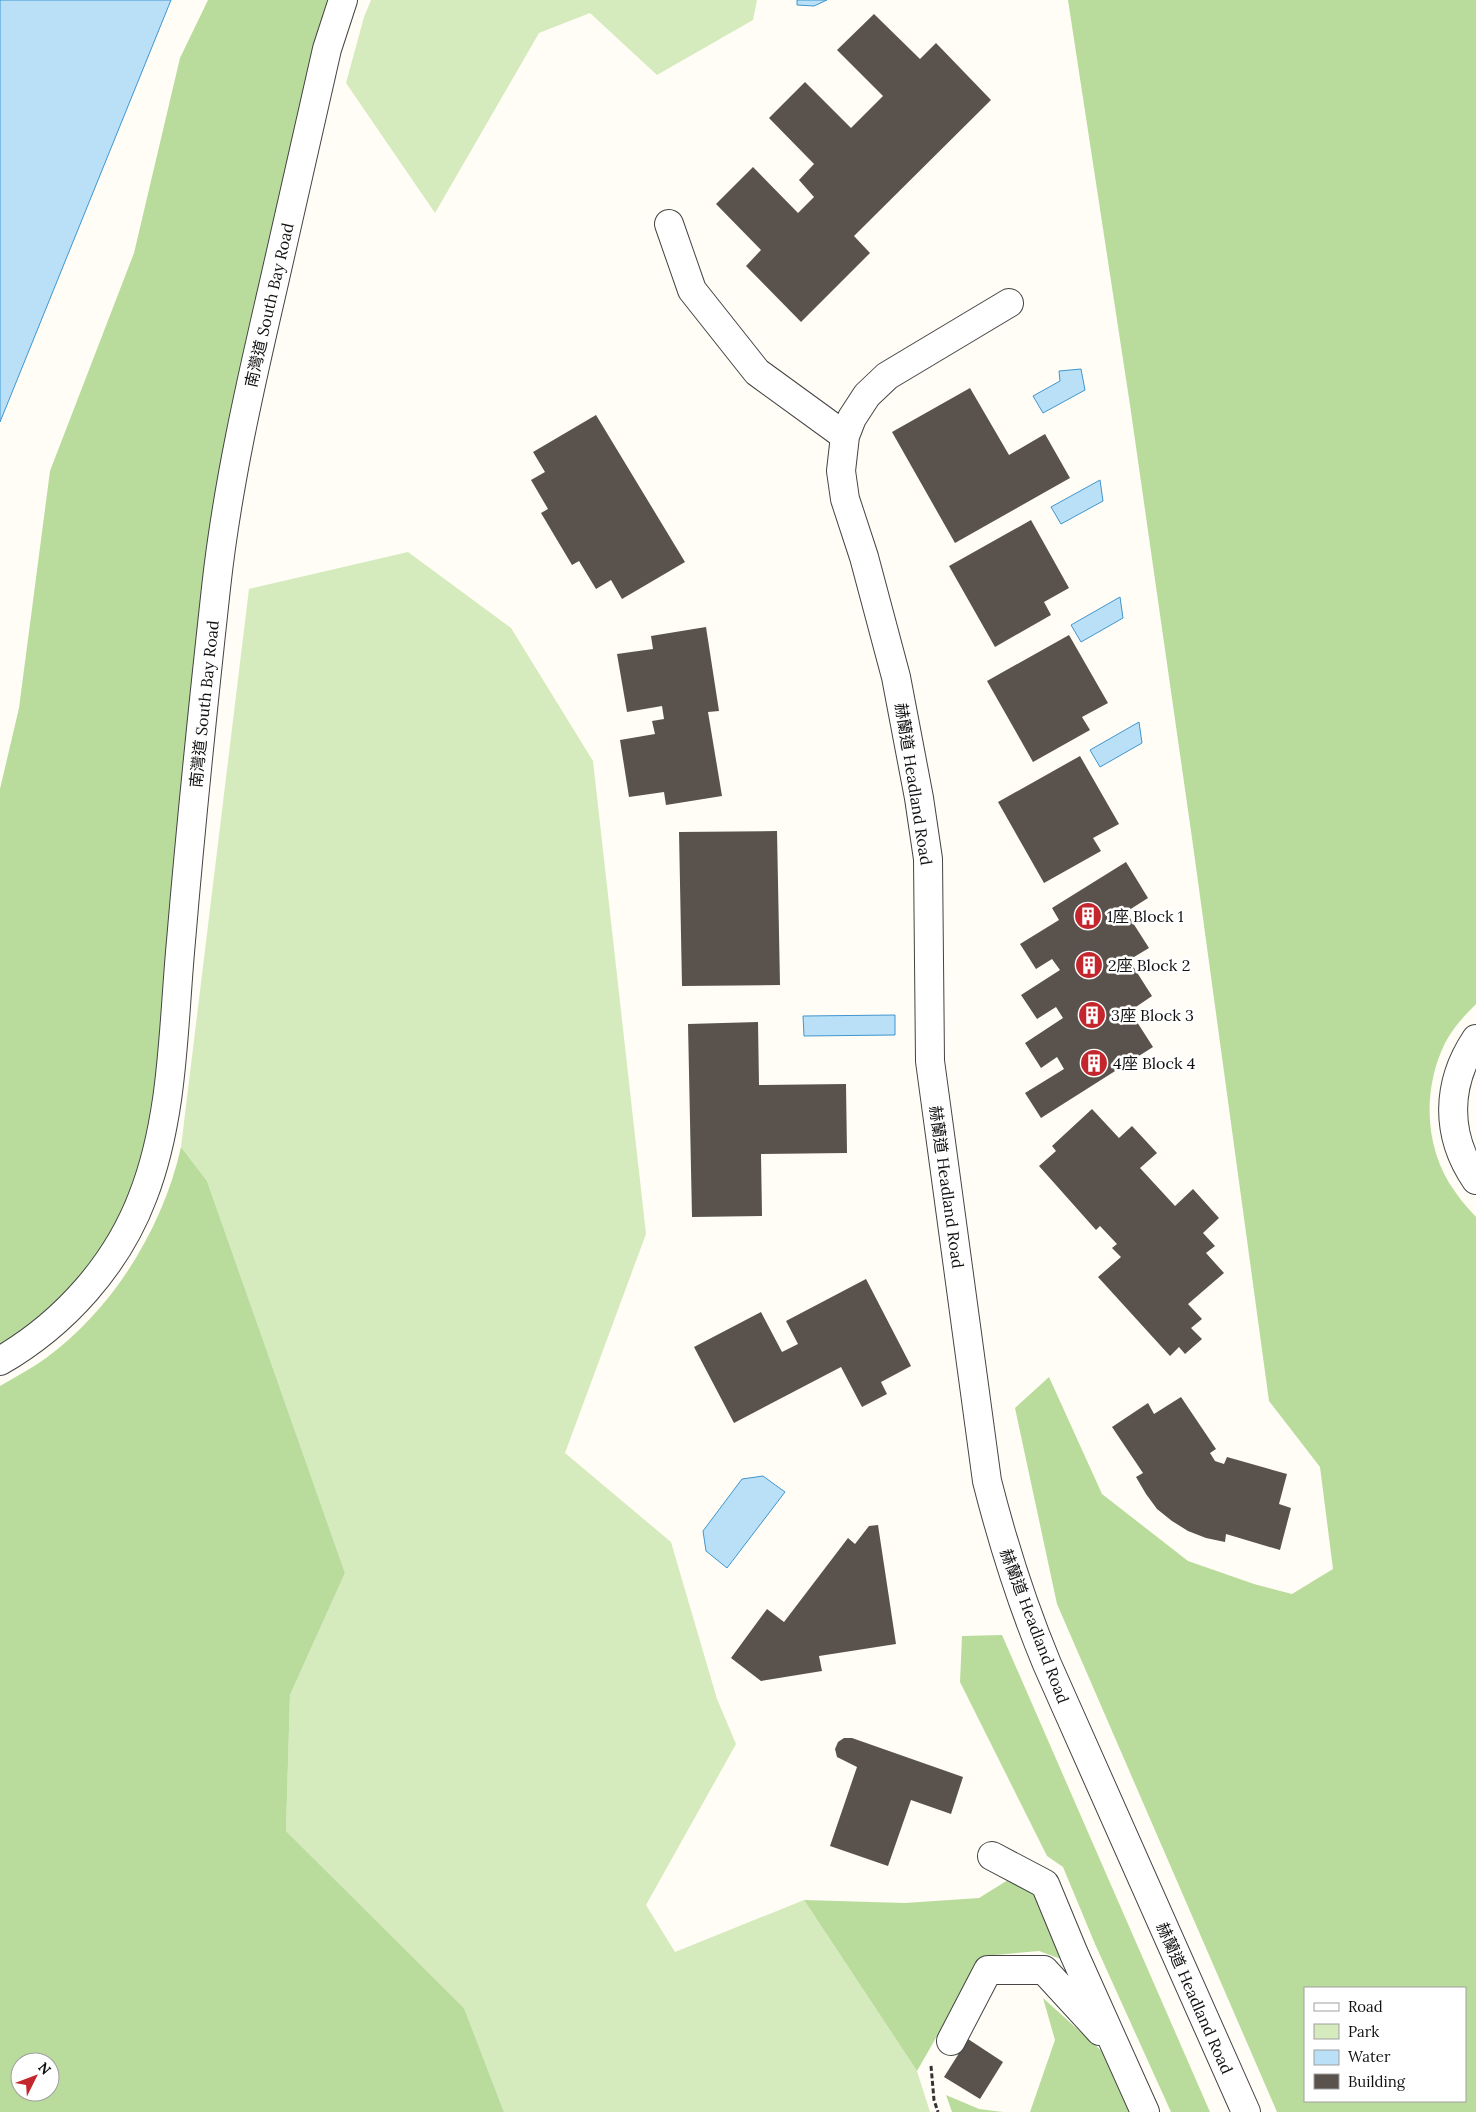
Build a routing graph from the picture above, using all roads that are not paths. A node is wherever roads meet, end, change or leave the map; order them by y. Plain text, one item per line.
1 (343, 0) edge
2 (669, 224) dead end
3 (1009, 303) dead end
4 (845, 436) junction
5 (1476, 1039) edge
6 (1476, 1180) edge
7 (0, 1361) edge
8 (992, 1856) dead end
9 (951, 2041) road end
10 (1117, 2048) junction
11 (1146, 2112) edge
12 (1246, 2112) edge

1 - 7 street, 南灣道 South Bay Road
2 - 4 street
3 - 4 street, 赫蘭道 Headland Road
4 - 12 street, 赫蘭道 Headland Road
5 - 6 street
8 - 10 street
9 - 10 street
10 - 11 street

